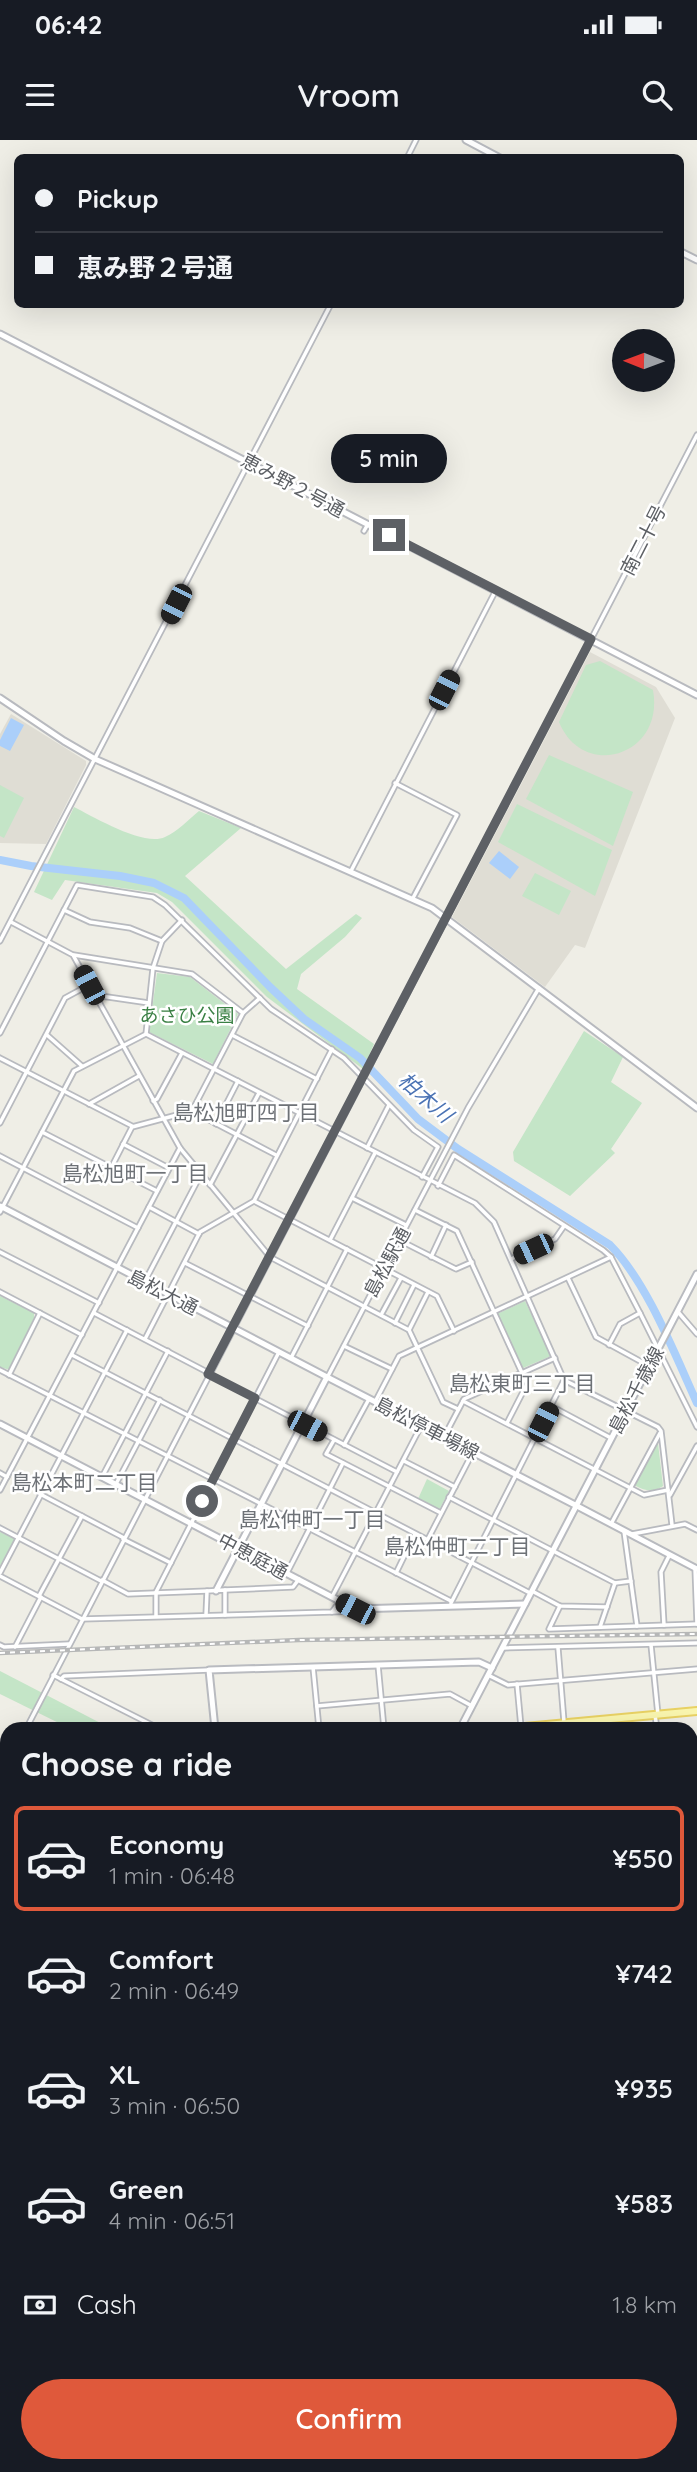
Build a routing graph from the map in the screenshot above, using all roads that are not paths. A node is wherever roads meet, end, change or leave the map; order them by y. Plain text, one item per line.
1 (466, 140) edge
2 (492, 154) edge
3 (329, 308) edge
4 (0, 334) edge
5 (697, 435) edge
6 (248, 465) junction
7 (494, 593) junction
8 (590, 642) junction
9 (697, 695) edge
10 (0, 698) edge
11 (95, 759) junction
12 (395, 783) junction
13 (351, 871) junction
14 (413, 898) junction
15 (64, 910) junction
16 (448, 917) junction
17 (182, 920) junction
18 (11, 922) junction
19 (0, 941) edge
20 (48, 941) junction
21 (162, 941) junction
22 (74, 955) junction
23 (153, 968) junction
24 (89, 985) junction
25 (539, 988) junction
26 (97, 998) junction
27 (260, 998) junction
28 (149, 1003) junction
29 (243, 1013) junction
30 (0, 1033) edge
31 (146, 1034) junction
32 (232, 1034) junction
33 (46, 1035) junction
34 (124, 1045) junction
35 (332, 1049) junction
36 (182, 1053) junction
37 (0, 1058) edge
38 (82, 1066) junction
39 (214, 1069) junction
40 (27, 1072) junction
41 (140, 1076) junction
42 (364, 1078) junction
43 (317, 1079) junction
44 (239, 1081) junction
45 (63, 1091) junction
46 (259, 1093) junction
47 (153, 1101) junction
48 (89, 1104) junction
49 (389, 1105) junction
50 (697, 1108) edge
51 (191, 1111) junction
52 (299, 1113) junction
53 (163, 1119) junction
54 (0, 1123) edge
55 (216, 1125) junction
56 (132, 1127) junction
57 (42, 1132) junction
58 (335, 1132) junction
59 (237, 1135) junction
60 (123, 1144) junction
61 (367, 1148) junction
62 (180, 1149) junction
63 (375, 1153) junction
64 (0, 1156) edge
65 (277, 1156) junction
66 (23, 1168) junction
67 (111, 1168) junction
68 (169, 1168) junction
69 (201, 1174) junction
70 (422, 1177) junction
71 (429, 1180) junction
72 (210, 1185) junction
73 (438, 1186) junction
74 (157, 1191) junction
75 (352, 1198) junction
76 (254, 1201) junction
77 (149, 1208) junction
78 (1, 1209) edge
79 (415, 1210) junction
80 (232, 1213) junction
81 (290, 1220) junction
82 (176, 1221) junction
83 (446, 1225) junction
84 (406, 1226) junction
85 (564, 1226) junction
86 (138, 1228) junction
87 (199, 1234) junction
88 (330, 1240) junction
89 (399, 1240) junction
90 (347, 1249) junction
91 (0, 1252) edge
92 (270, 1257) junction
93 (431, 1257) junction
94 (611, 1257) junction
95 (511, 1259) junction
96 (472, 1262) junction
97 (185, 1263) junction
98 (383, 1268) junction
99 (118, 1269) junction
100 (697, 1274) edge
101 (401, 1278) junction
102 (568, 1278) junction
103 (144, 1282) junction
104 (414, 1284) junction
105 (327, 1287) junction
106 (0, 1292) edge
107 (428, 1292) junction
108 (168, 1295) junction
109 (249, 1296) junction
110 (527, 1296) junction
111 (99, 1303) junction
112 (364, 1306) junction
113 (494, 1311) junction
114 (678, 1311) junction
115 (40, 1313) junction
116 (94, 1313) junction
117 (640, 1313) junction
118 (381, 1315) junction
119 (395, 1323) junction
120 (307, 1326) junction
121 (233, 1328) junction
122 (127, 1330) junction
123 (409, 1330) junction
124 (454, 1331) junction
125 (697, 1334) edge
126 (82, 1335) junction
127 (145, 1339) junction
128 (609, 1345) junction
129 (344, 1346) junction
130 (417, 1347) junction
131 (659, 1347) junction
132 (168, 1351) junction
133 (279, 1352) junction
134 (72, 1355) junction
135 (291, 1358) junction
136 (555, 1358) junction
137 (649, 1366) junction
138 (392, 1369) junction
139 (0, 1370) edge
140 (104, 1371) junction
141 (209, 1373) junction
142 (523, 1373) junction
143 (9, 1375) junction
144 (327, 1377) junction
145 (565, 1380) junction
146 (146, 1393) junction
147 (51, 1396) junction
148 (255, 1398) junction
149 (160, 1400) junction
150 (372, 1401) junction
151 (463, 1401) junction
152 (551, 1406) junction
153 (458, 1409) junction
154 (625, 1411) junction
155 (83, 1413) junction
156 (187, 1415) junction
157 (507, 1423) junction
158 (0, 1424) edge
159 (304, 1424) junction
160 (421, 1426) junction
161 (697, 1427) edge
162 (660, 1432) junction
163 (124, 1435) junction
164 (444, 1437) junction
165 (27, 1438) junction
166 (535, 1438) junction
167 (611, 1438) junction
168 (234, 1439) junction
169 (334, 1440) junction
170 (138, 1442) junction
171 (344, 1445) junction
172 (697, 1446) edge
173 (473, 1452) junction
174 (61, 1456) junction
175 (167, 1456) junction
176 (403, 1460) junction
177 (343, 1463) junction
178 (282, 1464) junction
179 (595, 1470) junction
180 (397, 1472) junction
181 (0, 1473) edge
182 (516, 1474) junction
183 (7, 1477) junction
184 (102, 1477) junction
185 (214, 1480) junction
186 (116, 1484) junction
187 (389, 1487) junction
188 (455, 1487) junction
189 (630, 1488) junction
190 (330, 1489) junction
191 (0, 1490) edge
192 (668, 1490) junction
193 (40, 1494) junction
194 (669, 1496) junction
195 (449, 1497) junction
196 (144, 1499) junction
197 (262, 1504) junction
198 (577, 1506) junction
199 (376, 1513) junction
200 (441, 1513) junction
201 (82, 1516) junction
202 (493, 1520) junction
203 (191, 1523) junction
204 (611, 1524) junction
205 (672, 1525) junction
206 (0, 1528) edge
207 (309, 1529) junction
208 (697, 1530) edge
209 (416, 1533) junction
210 (627, 1533) junction
211 (18, 1538) junction
212 (123, 1539) junction
213 (428, 1539) junction
214 (238, 1548) junction
215 (553, 1550) junction
216 (356, 1553) junction
217 (670, 1555) junction
218 (59, 1559) junction
219 (471, 1562) junction
220 (171, 1563) junction
221 (696, 1572) edge
222 (287, 1573) junction
223 (396, 1573) junction
224 (0, 1574) edge
225 (299, 1579) junction
226 (102, 1580) junction
227 (631, 1581) junction
228 (615, 1583) junction
229 (225, 1590) junction
230 (207, 1591) junction
231 (216, 1591) junction
232 (156, 1592) junction
233 (531, 1592) junction
234 (40, 1597) junction
235 (332, 1597) junction
236 (340, 1601) junction
237 (451, 1604) junction
238 (525, 1604) junction
239 (560, 1606) junction
240 (607, 1607) junction
241 (355, 1609) junction
242 (332, 1612) junction
243 (206, 1615) junction
244 (225, 1615) junction
245 (156, 1616) junction
246 (82, 1619) junction
247 (697, 1624) edge
248 (664, 1625) junction
249 (637, 1626) junction
250 (600, 1628) junction
251 (697, 1643) edge
252 (69, 1644) junction
253 (0, 1645) edge
254 (651, 1645) junction
255 (15, 1647) junction
256 (503, 1648) junction
257 (558, 1648) junction
258 (378, 1665) junction
259 (313, 1667) junction
260 (492, 1668) junction
261 (697, 1669) edge
262 (209, 1670) junction
263 (653, 1672) junction
264 (53, 1675) junction
265 (488, 1675) junction
266 (61, 1679) junction
267 (561, 1681) junction
268 (517, 1685) junction
269 (381, 1701) junction
270 (317, 1706) junction
271 (472, 1706) junction
272 (697, 1711) edge
273 (657, 1715) junction
274 (30, 1722) edge
275 (146, 1722) edge
276 (214, 1722) edge
277 (318, 1722) edge
278 (383, 1722) edge
279 (464, 1722) edge
280 (521, 1722) edge
281 (565, 1722) edge
282 (598, 1722) edge
283 (657, 1722) edge

1 - 2 street
3 - 6 street
4 - 6 street, 恵み野２号通
5 - 8 street, 南二十号
6 - 7 street, 恵み野２号通
6 - 11 street
7 - 8 street, 恵み野２号通
7 - 12 street
8 - 9 street, 恵み野２号通
8 - 16 street, 南二十号
10 - 11 street
11 - 13 street
11 - 18 street
12 - 13 street
12 - 14 street
13 - 14 street
14 - 16 street
15 - 17 street
15 - 20 street
15 - 21 street
16 - 25 street
16 - 42 street
17 - 21 street
17 - 27 street
18 - 19 street
18 - 20 street
20 - 22 street
20 - 30 street
21 - 23 street
22 - 23 street
22 - 24 street
23 - 28 street
23 - 29 street
24 - 26 street
24 - 33 street
25 - 50 street
25 - 71 street, 島松駅通
26 - 28 street
26 - 34 street
27 - 29 street
27 - 35 street
28 - 31 street
29 - 32 street
31 - 34 street
31 - 36 street
32 - 39 street
32 - 43 street
33 - 38 street
33 - 40 street
34 - 38 street
34 - 41 street
35 - 42 street
35 - 43 street
36 - 39 street
36 - 47 street
37 - 40 street
38 - 45 street
39 - 44 street
39 - 51 street
40 - 45 street
40 - 54 street
41 - 47 street
41 - 48 street
42 - 49 street
42 - 58 street
43 - 52 street
44 - 46 street
44 - 55 street
45 - 48 street
45 - 57 street
46 - 52 street
46 - 59 street
47 - 53 street
48 - 56 street
49 - 61 street
49 - 70 street
51 - 53 street
51 - 55 street
52 - 58 street
52 - 65 street
53 - 56 street
53 - 62 street
55 - 59 street
56 - 60 street
57 - 66 street
57 - 67 street
58 - 61 street
58 - 81 street
59 - 65 street
59 - 72 street
60 - 67 street
60 - 68 street
61 - 63 street
62 - 68 street
62 - 69 street
63 - 70 street
63 - 75 street
64 - 66 street
65 - 76 street
66 - 78 street
66 - 86 street
67 - 74 street
68 - 74 street
69 - 72 street
69 - 82 street
70 - 71 street
71 - 73 street
71 - 79 street, 島松駅通
72 - 80 street
73 - 85 street
73 - 95 street
74 - 77 street
75 - 84 street
75 - 88 street
76 - 80 street
76 - 81 street
77 - 82 street
77 - 86 street
78 - 99 street, 島松大通
79 - 83 street
79 - 84 street, 島松駅通
80 - 87 street
80 - 92 street
81 - 88 street
81 - 92 street
82 - 87 street
82 - 103 street
83 - 93 street
83 - 96 street
84 - 89 street, 島松駅通
85 - 94 street
85 - 95 street
86 - 99 street
87 - 97 street
88 - 90 street
89 - 93 street
89 - 98 street, 島松駅通
90 - 98 street
90 - 105 street
91 - 111 street
92 - 105 street
92 - 109 street
93 - 96 street
94 - 102 street
94 - 117 street
95 - 110 street
96 - 113 street
97 - 108 street
97 - 109 street
98 - 101 street
98 - 112 street, 島松駅通
99 - 103 street, 島松大通
99 - 111 street
100 - 114 street, 島松千歳線
101 - 104 street
101 - 118 street
102 - 110 street
102 - 128 street
103 - 108 street, 島松大通
104 - 107 street
104 - 119 street
105 - 112 street
105 - 120 street
106 - 115 street
107 - 123 street
107 - 124 street
108 - 121 street, 島松大通
108 - 127 street
109 - 120 street
109 - 121 street
110 - 113 street
110 - 136 street
111 - 116 street
112 - 118 street
112 - 129 street, 島松駅通
113 - 124 street
113 - 142 street
114 - 125 street
114 - 131 street, 島松千歳線
115 - 126 street
115 - 143 street
116 - 122 street
116 - 126 street
117 - 128 street
117 - 131 street
118 - 119 street
119 - 123 street
120 - 135 street
121 - 133 street, 島松大通
121 - 141 street
122 - 127 street
122 - 140 street
123 - 130 street
124 - 130 street
126 - 134 street
127 - 132 street
128 - 137 street
129 - 138 street
129 - 144 street, 島松駅通
130 - 138 street
130 - 153 street
131 - 137 street, 島松千歳線
131 - 161 street
132 - 141 street
132 - 146 street
133 - 135 street, 島松大通
133 - 148 street
134 - 140 street
134 - 147 street
135 - 144 street, 島松大通
136 - 142 street
136 - 145 street
137 - 154 street, 島松千歳線
138 - 150 street
139 - 143 street
140 - 146 street
140 - 155 street
141 - 148 street
141 - 156 street
142 - 151 street
142 - 157 street
143 - 147 street
144 - 150 street, 島松停車場線
144 - 159 street
145 - 152 street
145 - 154 street
146 - 149 street
146 - 163 street
147 - 155 street
147 - 165 street
148 - 159 street
148 - 168 street
149 - 156 street
149 - 170 street
150 - 160 street, 島松停車場線
150 - 171 street
151 - 153 street
151 - 157 street
152 - 166 street
152 - 167 street
153 - 164 street
154 - 162 street
154 - 167 street, 島松千歳線
155 - 163 street
155 - 174 street
156 - 168 street
156 - 175 street
157 - 166 street
158 - 165 street, 中恵庭通
159 - 169 street
159 - 178 street
160 - 164 street, 島松停車場線
160 - 176 street
162 - 189 street
162 - 192 street
163 - 170 street
163 - 184 street
164 - 173 street, 島松停車場線
165 - 174 street, 中恵庭通
165 - 183 street
166 - 179 street
166 - 182 street
167 - 179 street, 島松千歳線
168 - 178 street
168 - 185 street
169 - 171 street
169 - 177 street
170 - 175 street
170 - 186 street
171 - 180 street
172 - 194 street
173 - 182 street, 島松停車場線
173 - 188 street
174 - 184 street, 中恵庭通
174 - 193 street
175 - 185 street
175 - 196 street
176 - 180 street
176 - 188 street
177 - 187 street
177 - 190 street
178 - 190 street
178 - 197 street
179 - 189 street
179 - 198 street, 島松千歳線
180 - 187 street
181 - 183 street
182 - 198 street, 島松停車場線
182 - 202 street
183 - 191 street
184 - 186 street, 中恵庭通
185 - 197 street
185 - 203 street
186 - 196 street, 中恵庭通
187 - 199 street
187 - 200 street
188 - 195 street
189 - 192 street
189 - 204 street
190 - 199 street
190 - 207 street
192 - 194 street
193 - 201 street
193 - 211 street
194 - 205 street
195 - 200 street
195 - 202 street
196 - 203 street, 中恵庭通
196 - 212 street
197 - 207 street
197 - 214 street
198 - 204 street
198 - 215 street
199 - 209 street
199 - 216 street
200 - 213 street
201 - 212 street
201 - 218 street
202 - 215 street
202 - 219 street
203 - 214 street, 中恵庭通
203 - 220 street
204 - 210 street
205 - 208 street
205 - 210 street
206 - 211 street
207 - 216 street
207 - 222 street
209 - 213 street
209 - 223 street
210 - 217 street
210 - 227 street
211 - 218 street
211 - 224 street
212 - 220 street
212 - 226 street
213 - 219 street
214 - 222 street, 中恵庭通
214 - 231 street
215 - 228 street
215 - 233 street
216 - 223 street
216 - 235 street
217 - 221 street
217 - 248 street
218 - 226 street
218 - 234 street
219 - 233 street
219 - 237 street
220 - 232 street
221 - 247 street
222 - 225 street, 中恵庭通
223 - 237 street
224 - 234 street
225 - 229 street
225 - 235 street, 中恵庭通
226 - 232 street
226 - 246 street
227 - 228 street
227 - 249 street
228 - 240 street
229 - 231 street
229 - 244 street
230 - 231 street
230 - 232 street
230 - 243 street
232 - 245 street
233 - 238 street
233 - 239 street
234 - 246 street
234 - 255 street
235 - 236 street, 中恵庭通
236 - 241 street, 中恵庭通
236 - 242 street
237 - 238 street, 中恵庭通
237 - 241 street, 中恵庭通
238 - 256 street
239 - 240 street
239 - 250 street
240 - 250 street
241 - 242 street
242 - 244 street
243 - 244 street
243 - 245 street
245 - 246 street
246 - 252 street
247 - 248 street
248 - 249 street
249 - 250 street
251 - 254 street
252 - 255 street
252 - 264 street
253 - 255 street
254 - 257 street
254 - 263 street
256 - 257 street
256 - 260 street
257 - 267 street
258 - 259 street
258 - 260 street
258 - 269 street
259 - 262 street
259 - 270 street
260 - 265 street
261 - 263 street
262 - 266 street
262 - 276 street
263 - 267 street
263 - 273 street
264 - 266 street
264 - 274 street
265 - 268 street
265 - 271 street
266 - 275 street
267 - 268 street
267 - 281 street
268 - 280 street
269 - 270 street
269 - 271 street
269 - 278 street
270 - 277 street
271 - 279 street
272 - 273 main road
273 - 282 main road
273 - 283 street

